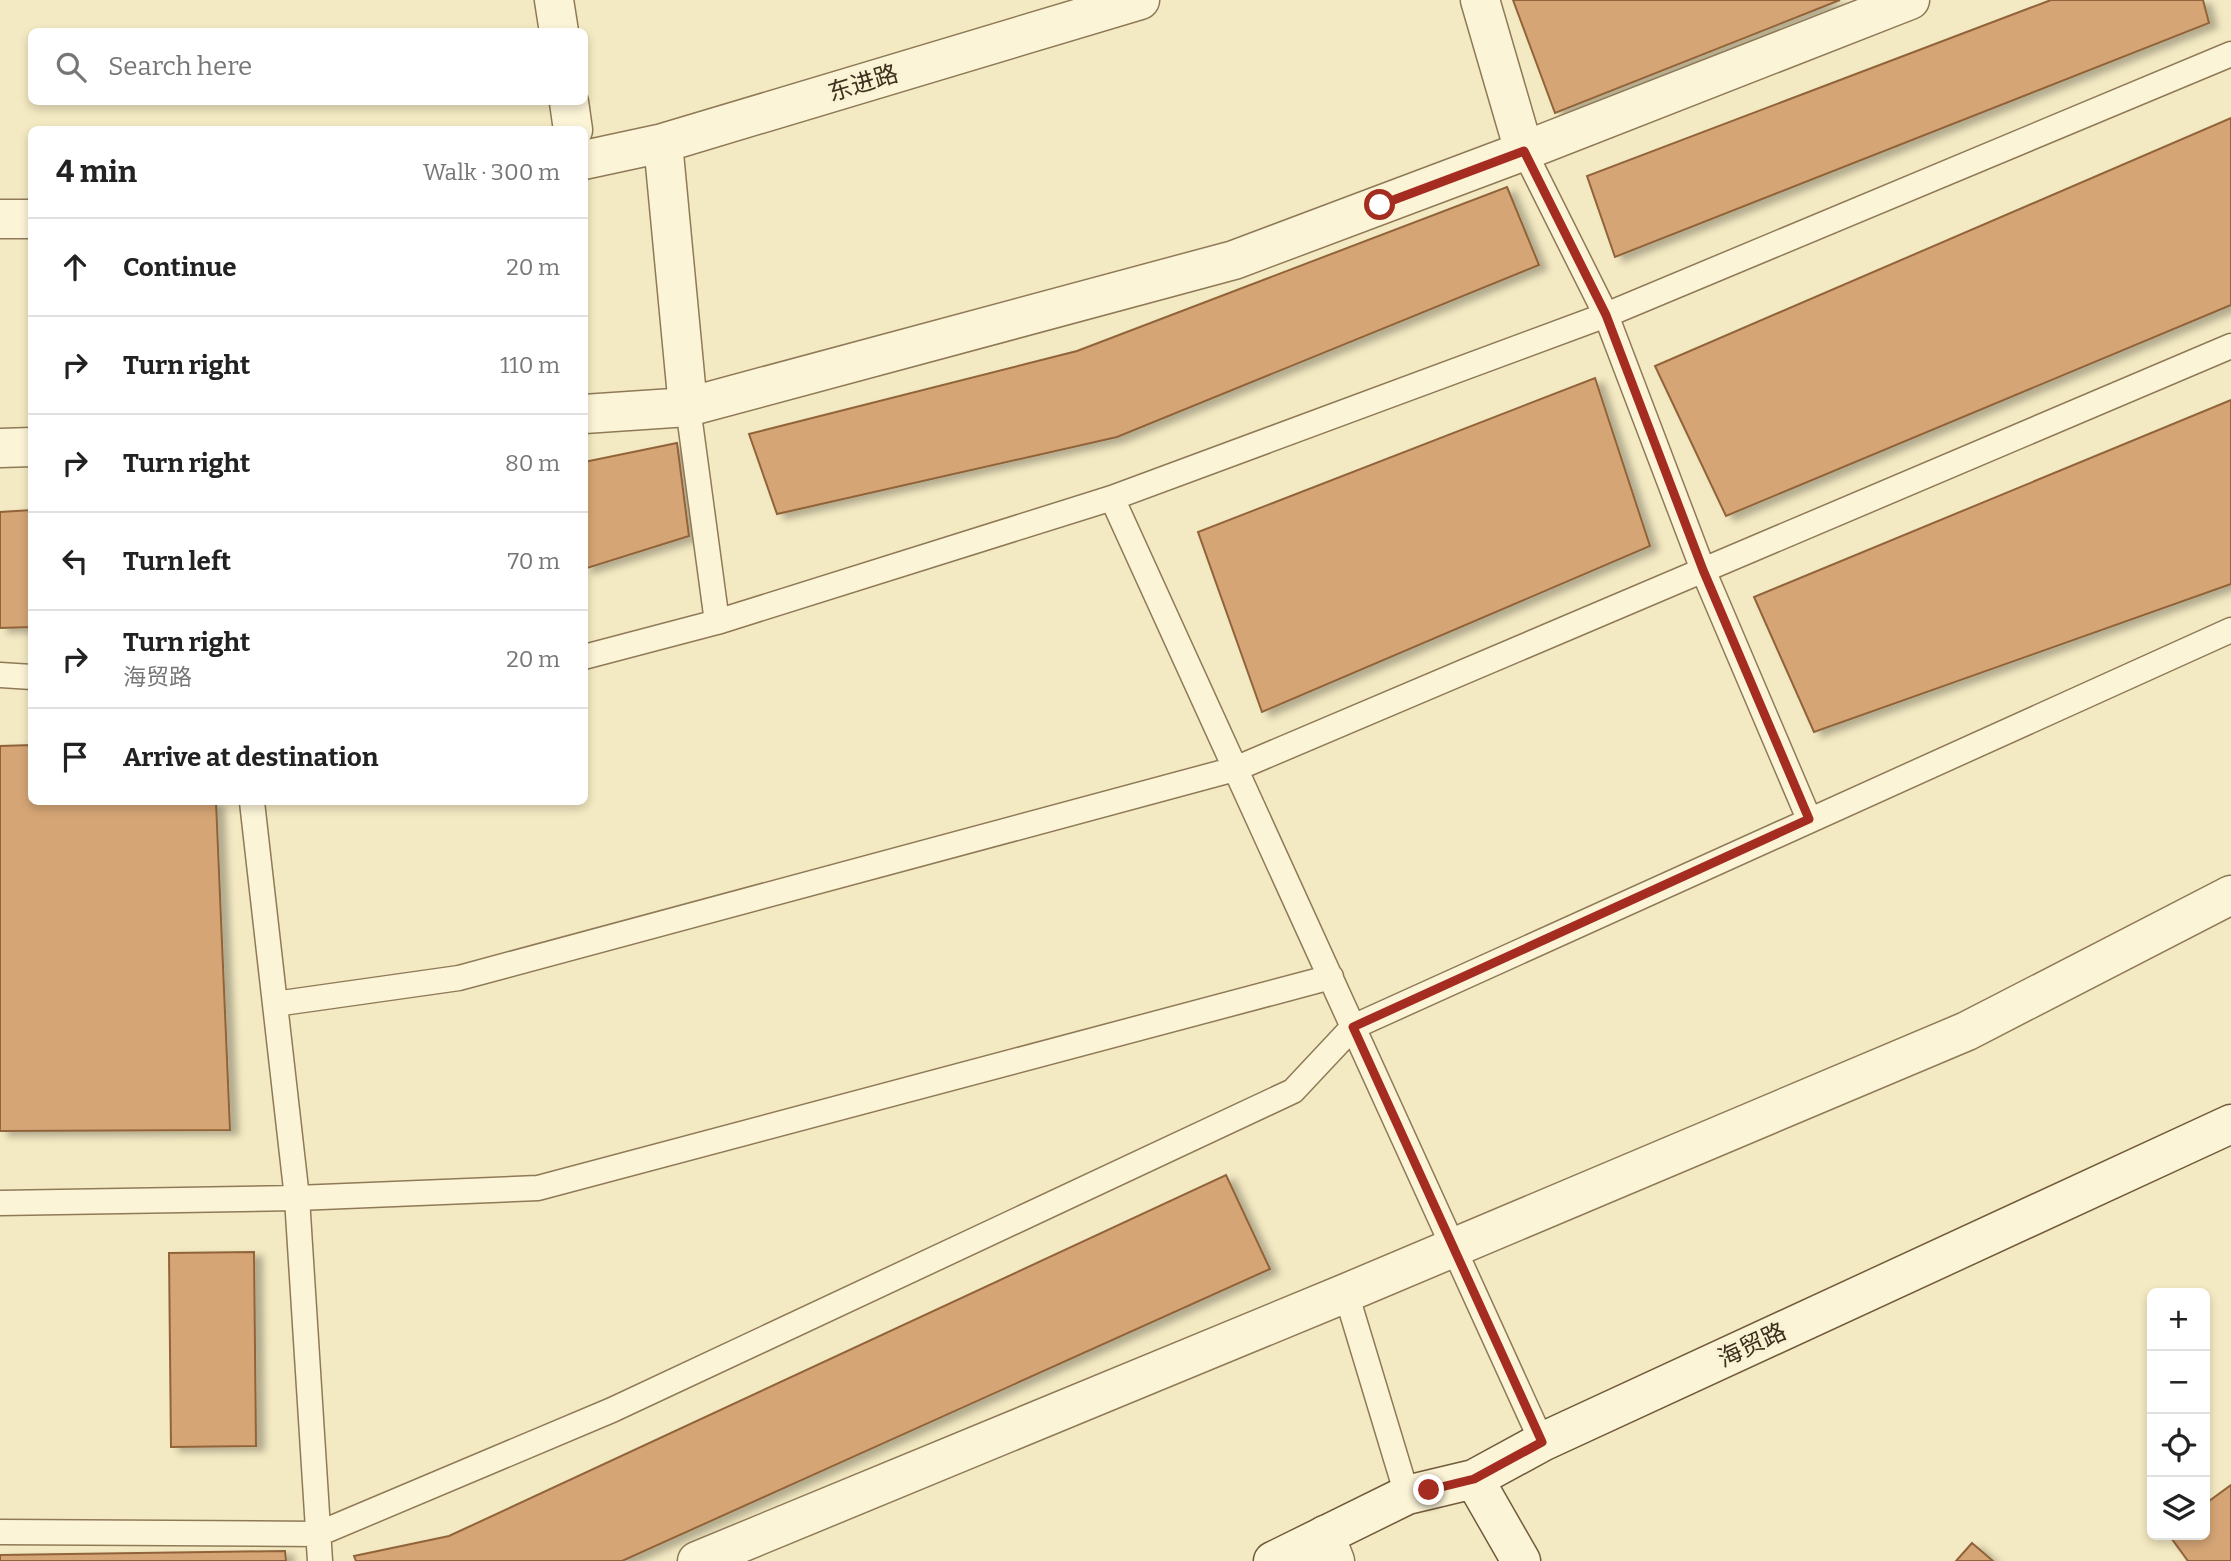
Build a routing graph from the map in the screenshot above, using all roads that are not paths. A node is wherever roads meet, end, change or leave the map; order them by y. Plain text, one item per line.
1 (554, 0) edge
2 (1140, 0) edge
3 (1480, 0) edge
4 (1910, 0) edge
5 (558, 28) edge
6 (2231, 54) edge
7 (569, 105) edge
8 (572, 126) edge
9 (663, 143) junction
10 (1524, 151) junction
11 (588, 159) edge
12 (0, 219) edge
13 (28, 219) edge
14 (1606, 315) junction
15 (2231, 346) edge
16 (688, 407) junction
17 (588, 414) edge
18 (28, 447) edge
19 (0, 448) edge
20 (1112, 498) junction
21 (1703, 570) junction
22 (717, 622) junction
23 (2231, 629) edge
24 (588, 656) edge
25 (0, 675) edge
26 (28, 677) edge
27 (1235, 769) junction
28 (252, 805) edge
29 (1809, 819) junction
30 (2231, 895) edge
31 (1331, 977) junction
32 (275, 1004) junction
33 (1353, 1027) junction
34 (2231, 1124) edge
35 (297, 1198) junction
36 (0, 1203) edge
37 (1454, 1247) junction
38 (1346, 1293) junction
39 (1542, 1442) junction
40 (1474, 1479) junction
41 (1406, 1495) junction
42 (0, 1532) edge
43 (318, 1534) junction
44 (1330, 1548) edge
45 (320, 1561) edge
46 (697, 1561) edge
47 (1273, 1561) edge
48 (1521, 1561) edge

1 - 5 street
2 - 9 street, 东进路
3 - 10 street
4 - 10 street
6 - 14 lane
7 - 8 street
9 - 11 street, 东进路
9 - 16 street
10 - 14 lane
10 - 16 street
12 - 13 street
14 - 20 lane
14 - 21 lane
15 - 21 lane
16 - 17 street
16 - 22 lane
18 - 19 street
20 - 22 lane
20 - 27 lane
21 - 27 lane
21 - 29 lane
22 - 24 lane
23 - 29 lane
25 - 26 lane
27 - 31 lane
27 - 32 lane
28 - 32 lane
29 - 33 lane
30 - 37 street
31 - 33 lane
31 - 35 lane
32 - 35 lane
33 - 37 lane
33 - 43 lane
34 - 39 street, 海贸路
35 - 36 lane
35 - 43 lane
37 - 38 street
37 - 39 lane
38 - 41 lane
38 - 46 street
39 - 40 street, 海贸路
40 - 41 street, 海贸路
40 - 48 street
41 - 44 street, 海贸路
42 - 43 lane
43 - 45 lane
44 - 47 street, 海贸路

